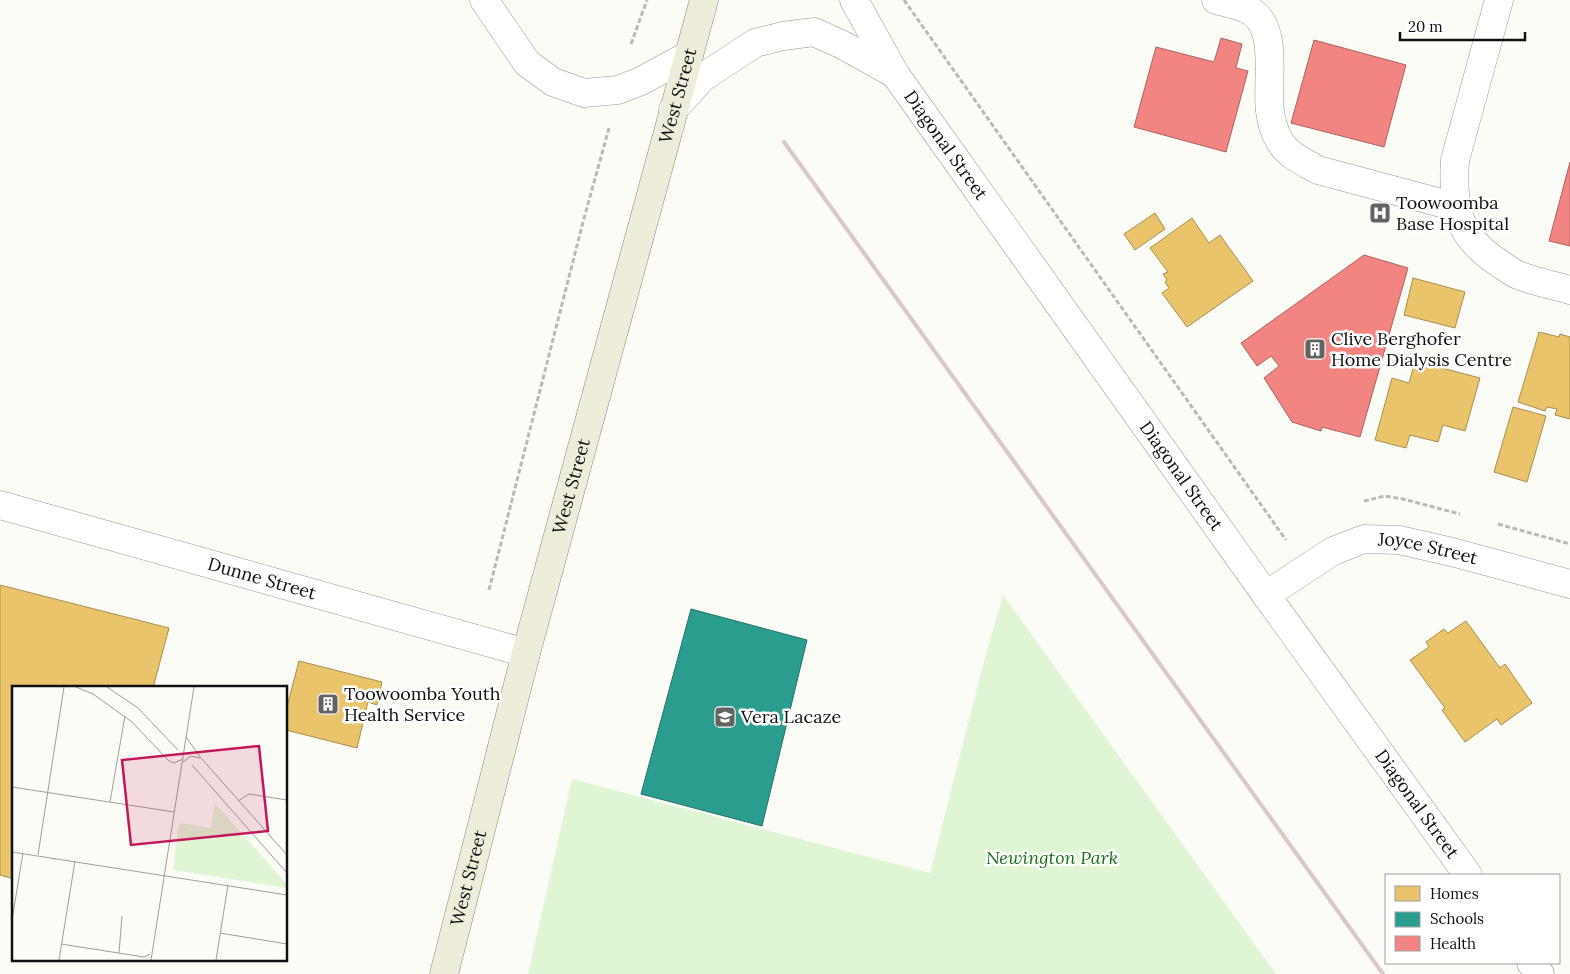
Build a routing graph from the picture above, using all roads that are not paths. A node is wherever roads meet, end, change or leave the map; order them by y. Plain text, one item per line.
1 (704, 0) edge
2 (854, 0) edge
3 (1216, 0) edge
4 (1498, 0) edge
5 (488, 5) edge
6 (689, 55) junction
7 (895, 74) junction
8 (673, 110) junction
9 (1456, 207) junction
10 (1570, 290) edge
11 (0, 505) edge
12 (1570, 584) edge
13 (1266, 595) junction
14 (526, 653) junction
15 (1467, 874) edge
16 (444, 974) edge

1 - 6 main road, West Street
2 - 7 street, Diagonal Street
3 - 9 street
4 - 9 street
5 - 6 street
6 - 8 main road, West Street
7 - 8 street, Diagonal Street
7 - 13 street, Diagonal Street
8 - 14 main road, West Street
9 - 10 street
11 - 14 street, Dunne Street
12 - 13 street, Joyce Street
13 - 15 street, Diagonal Street
14 - 16 main road, West Street

